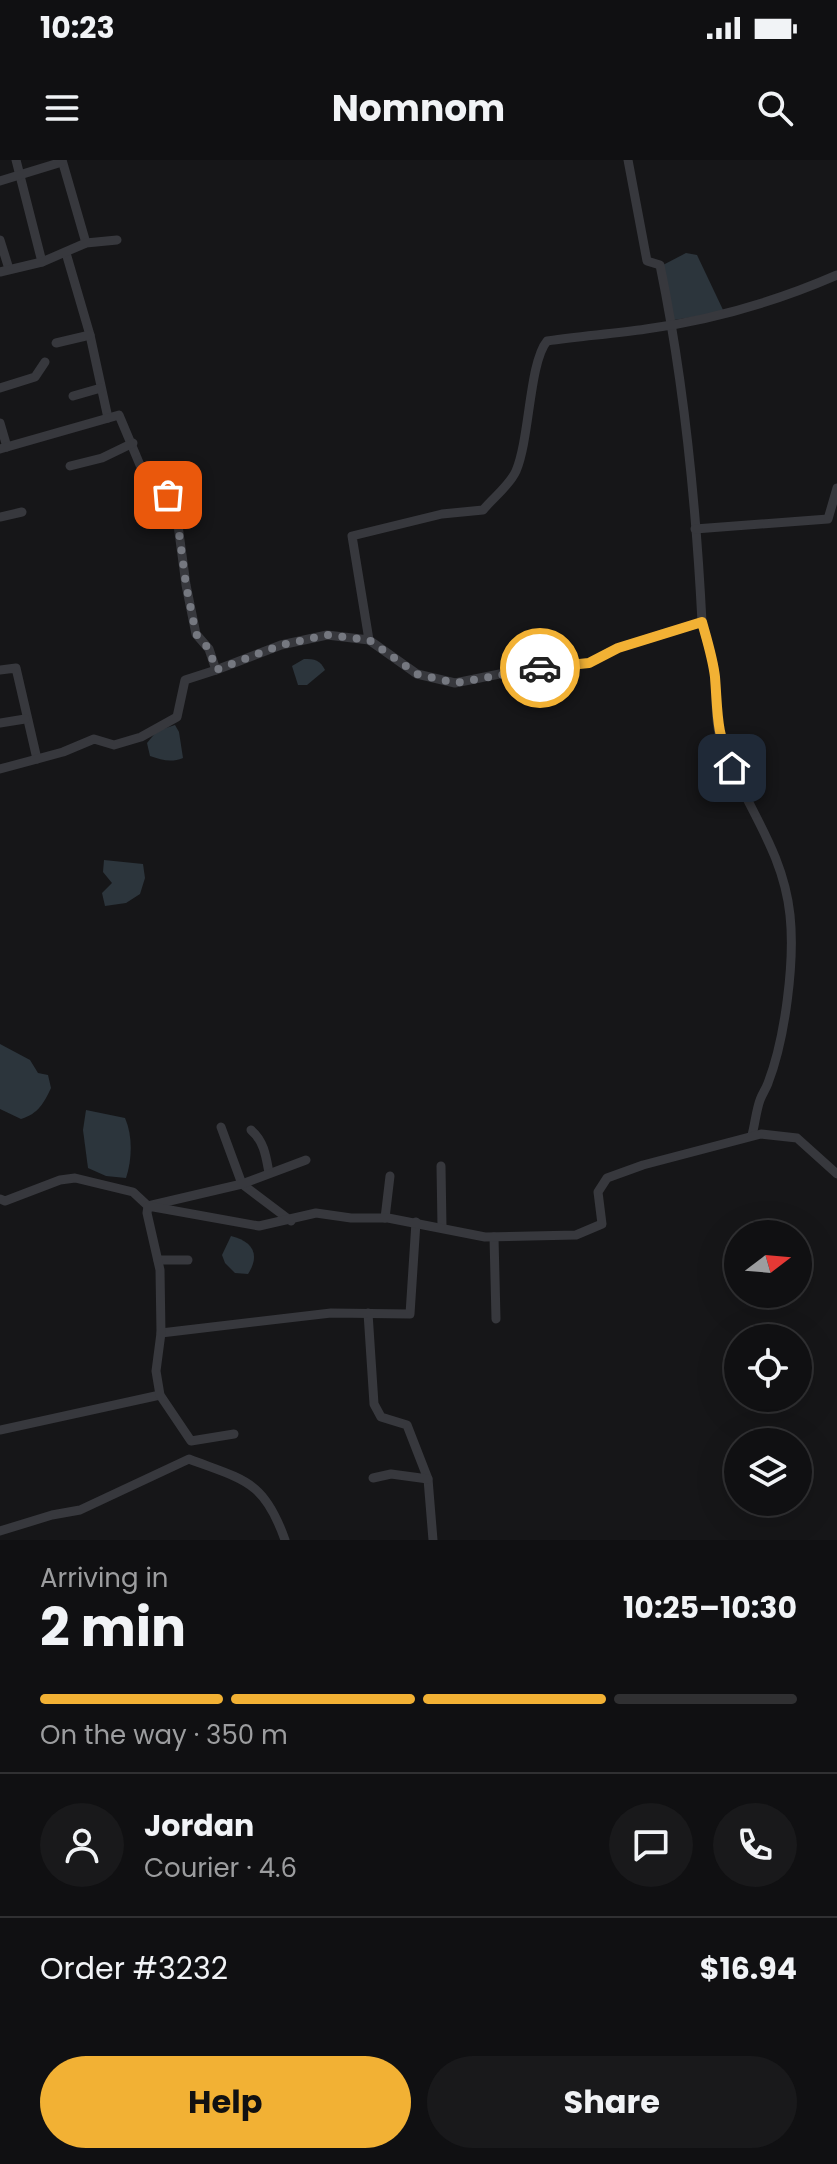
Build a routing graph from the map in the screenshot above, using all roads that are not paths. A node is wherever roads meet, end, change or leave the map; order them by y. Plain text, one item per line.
1 (16, 160) edge
2 (628, 160) edge
3 (62, 161) edge
4 (20, 175) junction
5 (0, 181) edge
6 (0, 240) edge
7 (117, 240) dead end
8 (86, 243) junction
9 (66, 253) junction
10 (42, 262) junction
11 (5, 270) edge
12 (837, 275) edge
13 (673, 325) junction
14 (90, 335) junction
15 (56, 343) dead end
16 (45, 362) dead end
17 (0, 388) edge
18 (101, 388) junction
19 (73, 396) dead end
20 (108, 418) junction
21 (0, 423) edge
22 (133, 443) junction
23 (4, 448) edge
24 (70, 466) dead end
25 (837, 488) edge
26 (22, 512) dead end
27 (0, 517) edge
28 (695, 529) junction
29 (702, 622) junction
30 (369, 640) junction
31 (0, 670) edge
32 (216, 670) junction
33 (25, 719) dead end
34 (0, 723) edge
35 (37, 759) junction
36 (0, 769) edge
37 (221, 1127) dead end
38 (251, 1130) dead end
39 (752, 1135) junction
40 (306, 1160) dead end
41 (441, 1166) dead end
42 (269, 1173) junction
43 (837, 1174) edge
44 (390, 1176) dead end
45 (242, 1184) junction
46 (2, 1201) edge
47 (148, 1206) junction
48 (385, 1218) junction
49 (291, 1221) junction
50 (416, 1222) junction
51 (442, 1227) junction
52 (494, 1237) junction
53 (158, 1260) junction
54 (188, 1260) dead end
55 (368, 1313) junction
56 (496, 1319) dead end
57 (161, 1333) junction
58 (160, 1395) junction
59 (0, 1430) edge
60 (234, 1434) dead end
61 (191, 1441) junction
62 (189, 1459) junction
63 (373, 1478) dead end
64 (428, 1479) junction
65 (0, 1531) edge
66 (285, 1540) edge
67 (433, 1540) edge

1 - 4 street
2 - 13 street
3 - 4 street
3 - 8 street
4 - 5 street
4 - 10 street
6 - 11 street
7 - 8 street
8 - 9 street
9 - 10 street
9 - 14 street
10 - 11 street
12 - 13 street
13 - 28 street
13 - 30 street
14 - 15 street
14 - 18 street
16 - 17 street
18 - 19 street
18 - 20 street
20 - 22 street
20 - 23 street
21 - 23 street
22 - 24 street
22 - 32 street
25 - 28 street
26 - 27 street
28 - 29 street
29 - 30 street
29 - 39 street
30 - 32 street
31 - 35 street
32 - 35 street
33 - 34 street
35 - 36 street
37 - 45 street
38 - 42 street
39 - 43 street
39 - 52 street
40 - 42 street
41 - 51 street
42 - 45 street
44 - 48 street
45 - 47 street
45 - 49 street
46 - 47 street
47 - 49 street
47 - 53 street
48 - 49 street
48 - 50 street
50 - 51 street
50 - 55 street
51 - 52 street
52 - 56 street
53 - 54 street
53 - 57 street
55 - 57 street
55 - 64 street
57 - 58 street
58 - 59 street
58 - 61 street
60 - 61 street
61 - 62 street
62 - 65 street
62 - 66 street
63 - 64 street
64 - 67 street

